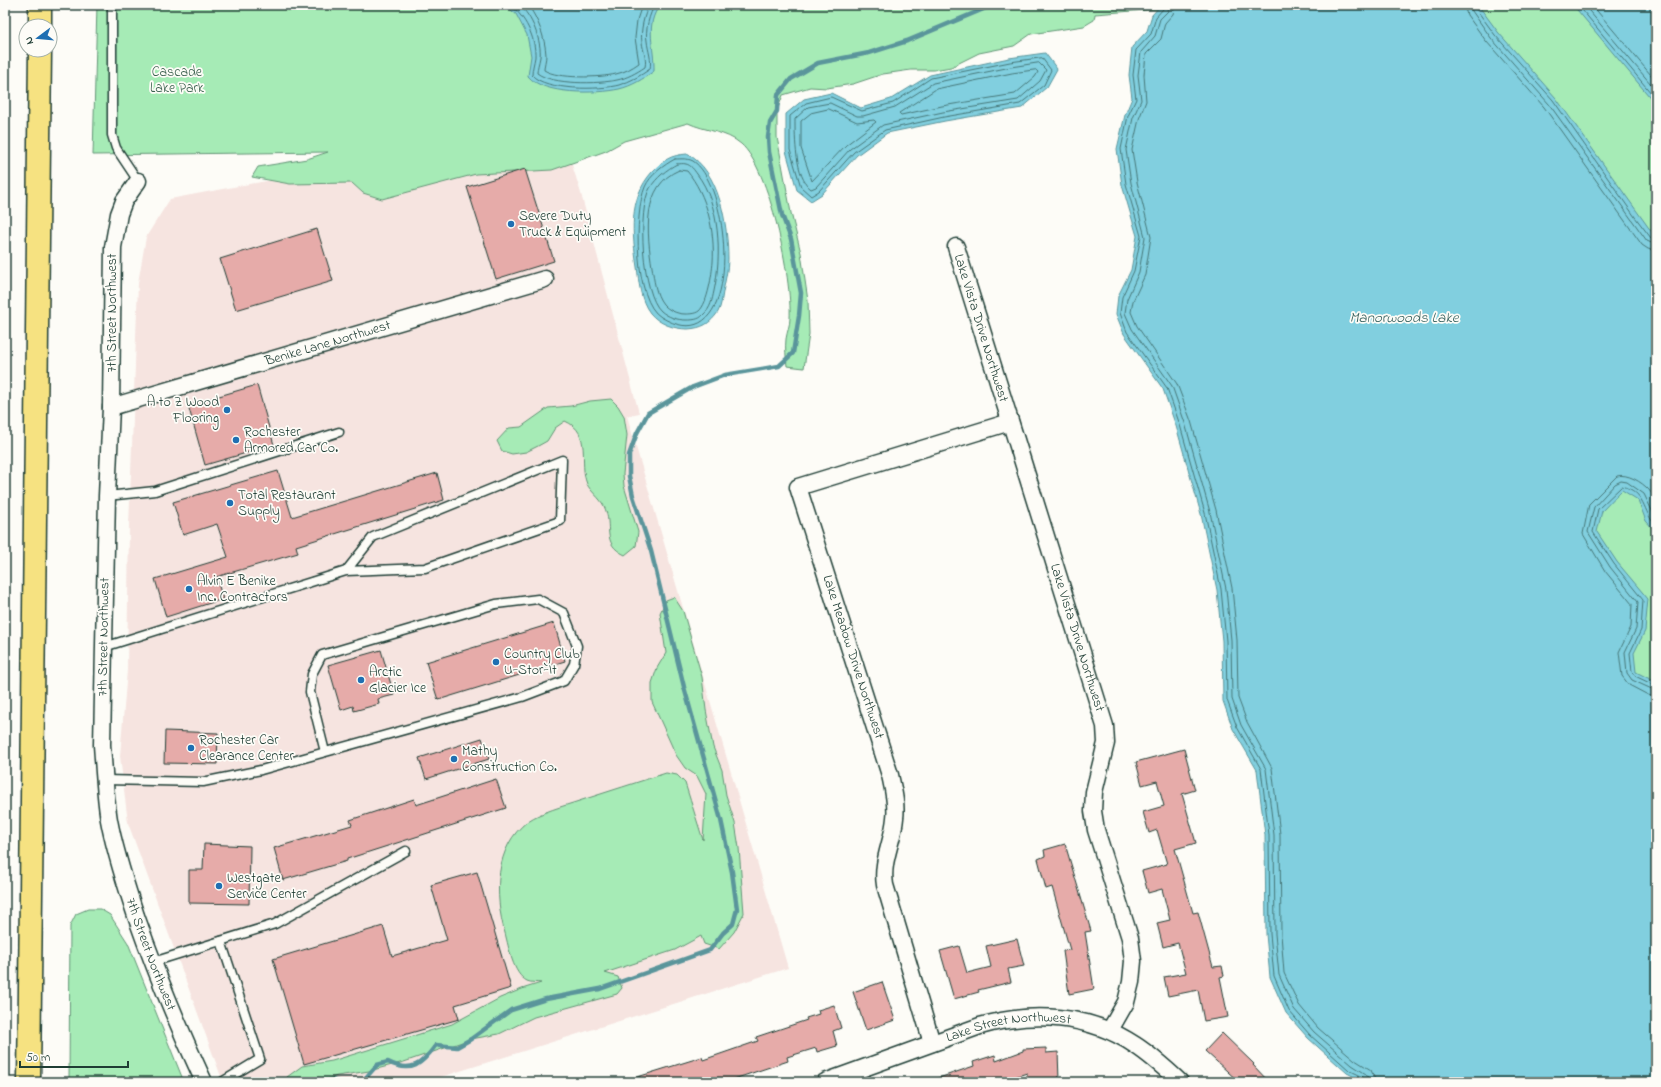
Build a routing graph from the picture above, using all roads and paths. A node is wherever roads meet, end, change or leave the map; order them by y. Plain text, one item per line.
1 (40, 5) edge
2 (112, 5) edge
3 (40, 18) edge
4 (40, 58) edge
5 (138, 181) joint
6 (956, 247) dead end
7 (545, 279) dead end
8 (111, 407) junction
9 (1010, 422) junction
10 (339, 432) dead end
11 (107, 496) junction
12 (346, 571) junction
13 (104, 647) junction
14 (325, 752) junction
15 (104, 780) junction
16 (406, 851) dead end
17 (221, 941) junction
18 (153, 962) junction
19 (1110, 1030) junction
20 (932, 1043) junction
21 (30, 1082) edge
22 (204, 1082) edge
23 (222, 1082) edge
24 (825, 1082) edge
25 (1180, 1082) edge

1 - 3 highway
2 - 5 lane
4 - 21 highway
5 - 8 street, 7th Street Northwest
6 - 9 street, Lake Vista Drive Northwest
7 - 8 street, Benike Lane Northwest
8 - 11 street, 7th Street Northwest
9 - 19 street, Lake Vista Drive Northwest
9 - 20 street, Lake Meadow Drive Northwest
10 - 11 lane
11 - 13 street, 7th Street Northwest
12 - 12 lane
12 - 13 lane
13 - 15 street, 7th Street Northwest
14 - 14 lane
14 - 15 lane
15 - 18 street, 7th Street Northwest
16 - 17 lane
17 - 18 lane
17 - 23 lane
18 - 22 street, 7th Street Northwest
19 - 20 street, Lake Street Northwest
19 - 25 street, Lake Street Northwest
20 - 24 street, Lake Street Northwest

